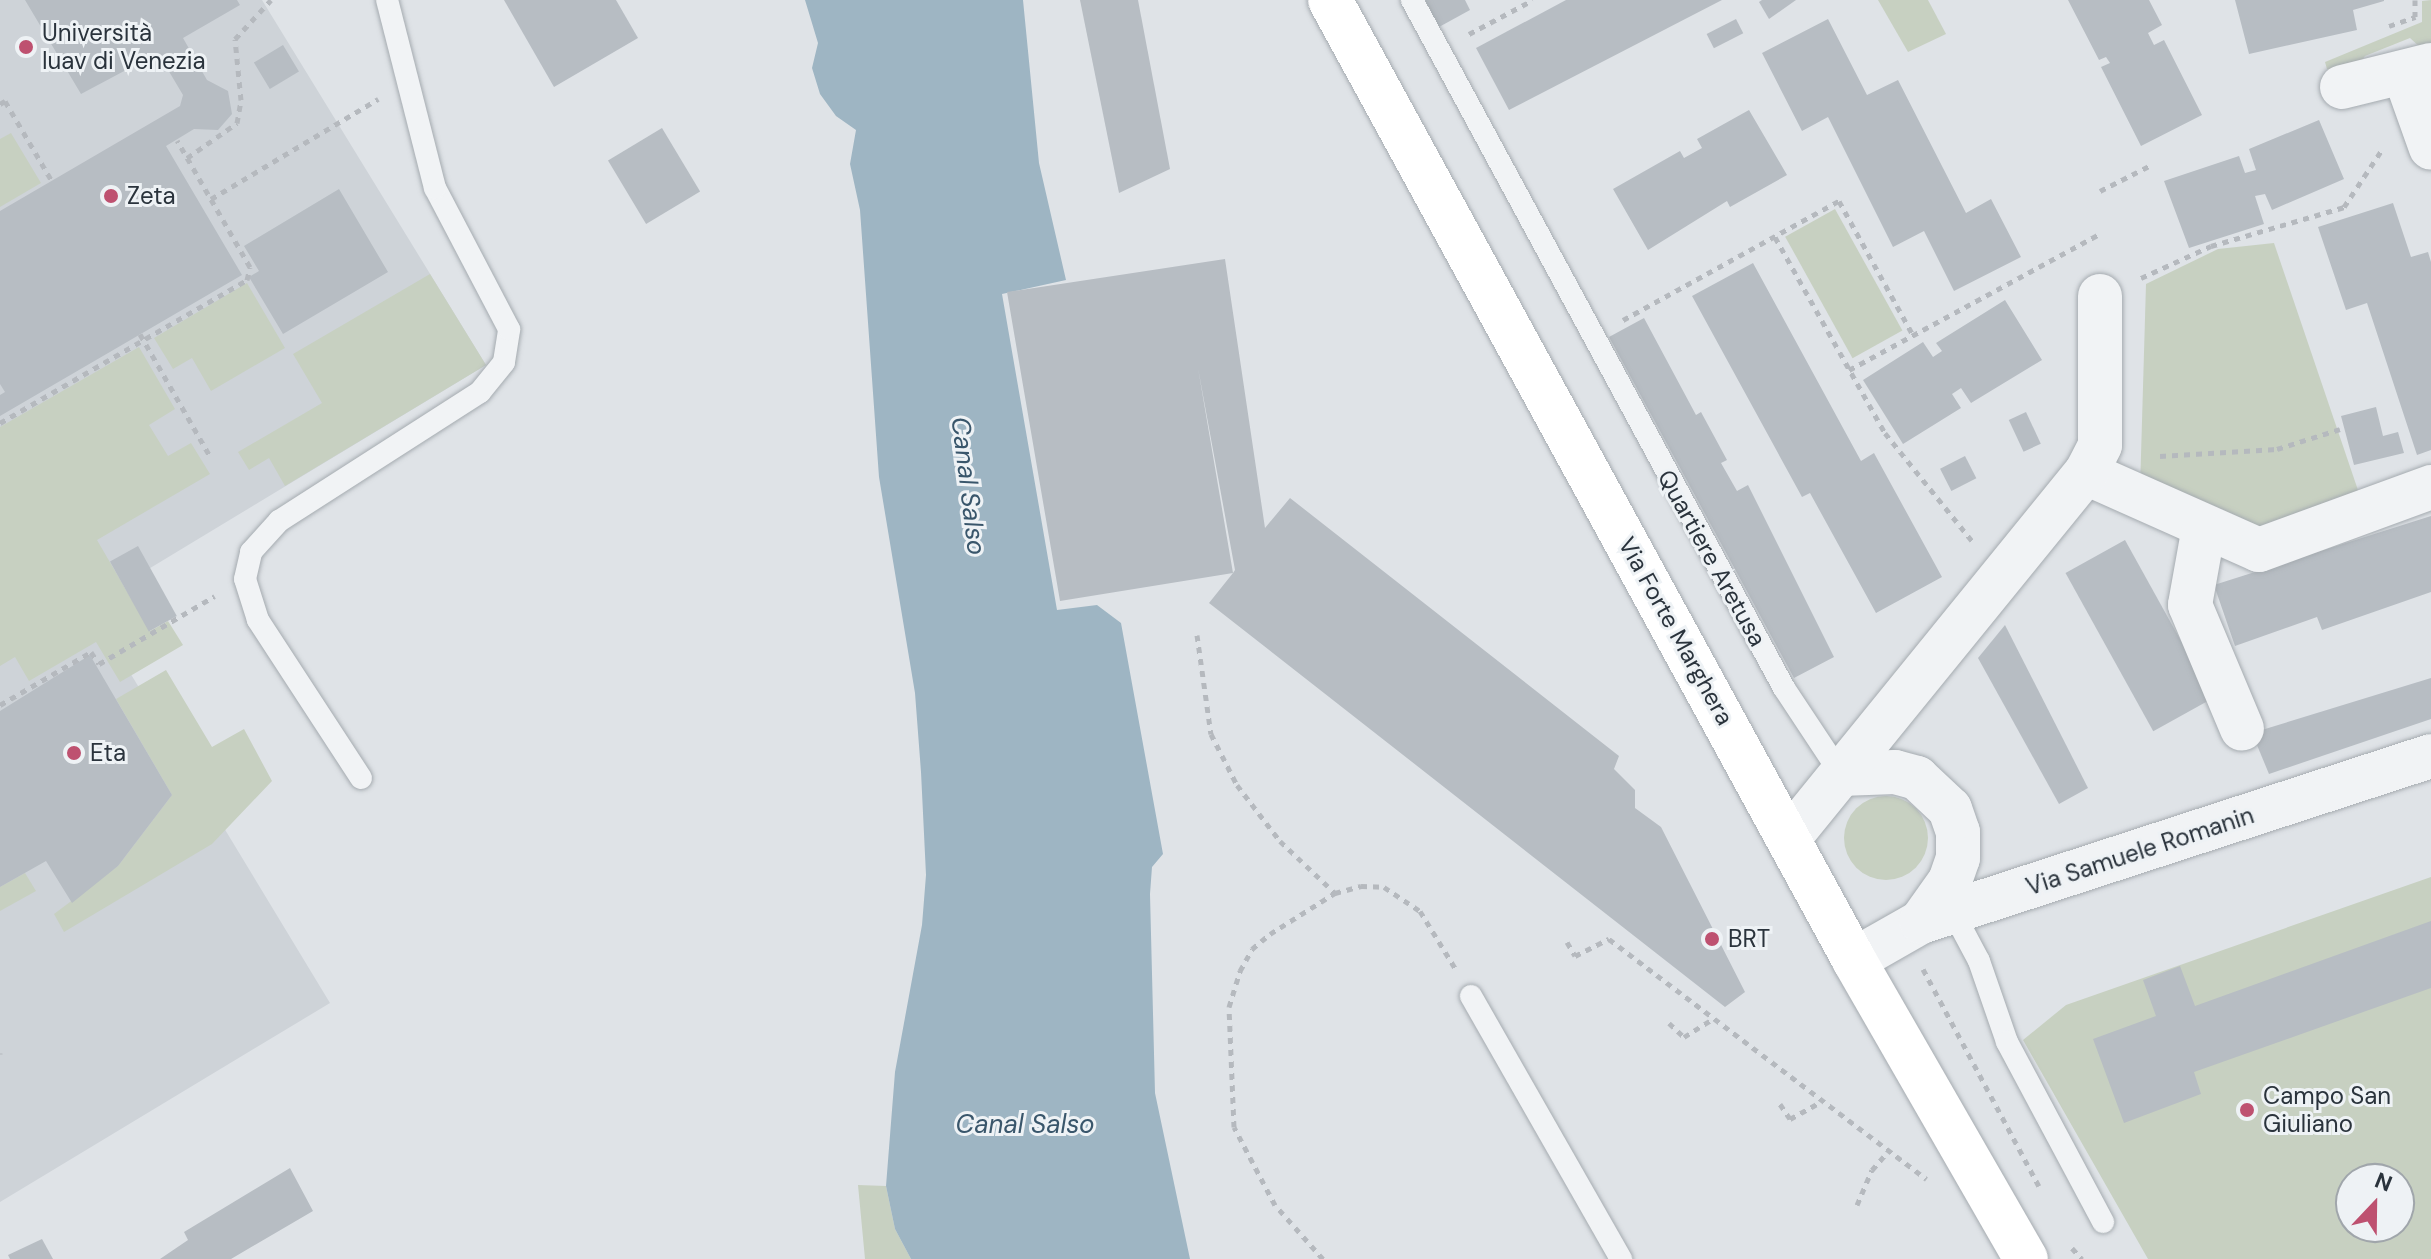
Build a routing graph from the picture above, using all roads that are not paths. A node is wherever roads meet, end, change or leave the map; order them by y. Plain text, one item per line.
1 (387, 0) edge
2 (1330, 0) edge
3 (1412, 0) edge
4 (2418, 70) edge
5 (2342, 87) dead end
6 (2428, 138) edge
7 (2100, 296) road end
8 (2093, 459) junction
9 (2431, 487) edge
10 (2204, 527) junction
11 (2242, 729) dead end
12 (2431, 756) edge
13 (1841, 774) junction
14 (361, 778) dead end
15 (1789, 838) junction
16 (1926, 922) junction
17 (1854, 960) junction
18 (1471, 996) road end
19 (2103, 1222) dead end
20 (1621, 1259) edge
21 (2026, 1259) edge

1 - 14 lane
2 - 15 street, Via Forte Marghera
3 - 13 lane, Quartiere Aretusa
4 - 5 street
4 - 6 street
7 - 8 street
8 - 10 street
8 - 13 street
9 - 10 street
10 - 11 street
12 - 16 street, Via Samuele Romanin
13 - 15 street
13 - 16 street
15 - 17 street, Via Forte Marghera
16 - 17 street, Via Samuele Romanin
16 - 19 lane
17 - 21 street, Via Forte Marghera
18 - 20 lane

